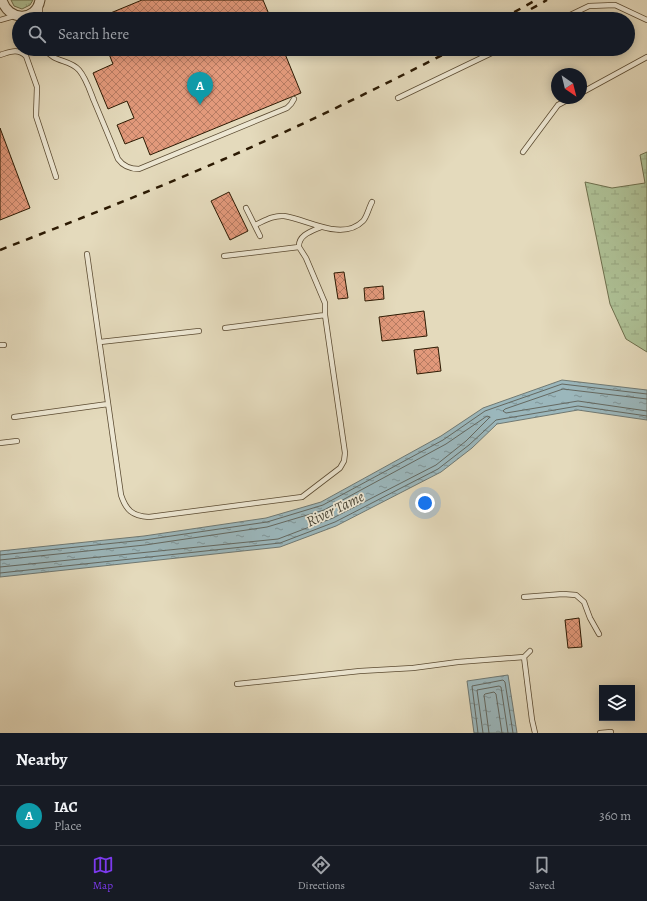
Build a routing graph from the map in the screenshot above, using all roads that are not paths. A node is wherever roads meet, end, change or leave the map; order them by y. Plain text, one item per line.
1 (40, 2) edge
2 (1, 3) edge
3 (33, 12) edge
4 (577, 12) edge
5 (630, 12) edge
6 (12, 13) edge
7 (635, 14) edge
8 (12, 18) edge
9 (0, 20) edge
10 (647, 20) edge
11 (12, 52) edge
12 (0, 56) edge
13 (26, 56) edge
14 (51, 56) edge
15 (485, 56) edge
16 (647, 57) edge
17 (587, 90) edge
18 (398, 98) dead end
19 (294, 99) dead end
20 (560, 104) edge
21 (523, 152) dead end
22 (56, 177) dead end
23 (372, 202) dead end
24 (246, 208) dead end
25 (255, 226) junction
26 (321, 227) junction
27 (260, 236) dead end
28 (299, 247) junction
29 (88, 254) dead end
30 (224, 256) dead end
31 (325, 315) junction
32 (225, 328) dead end
33 (199, 331) dead end
34 (100, 342) junction
35 (108, 404) junction
36 (14, 417) dead end
37 (17, 441) dead end
38 (0, 443) edge
39 (524, 597) dead end
40 (599, 634) dead end
41 (530, 651) dead end
42 (524, 657) junction
43 (237, 684) dead end
44 (611, 732) dead end
45 (535, 733) edge
46 (600, 733) edge

1 - 3 street
2 - 6 street
4 - 5 lane
7 - 10 lane
8 - 9 lane
11 - 12 lane
13 - 22 lane
14 - 19 lane
15 - 18 lane
16 - 17 lane
20 - 21 lane
23 - 26 lane
24 - 25 lane
25 - 26 lane
25 - 27 lane
26 - 28 lane
28 - 30 lane
28 - 31 lane
29 - 34 lane
31 - 32 lane
31 - 35 lane
33 - 34 lane
34 - 35 lane
35 - 36 lane
37 - 38 lane
39 - 40 lane
41 - 42 lane
42 - 43 lane
42 - 45 lane
44 - 46 lane

